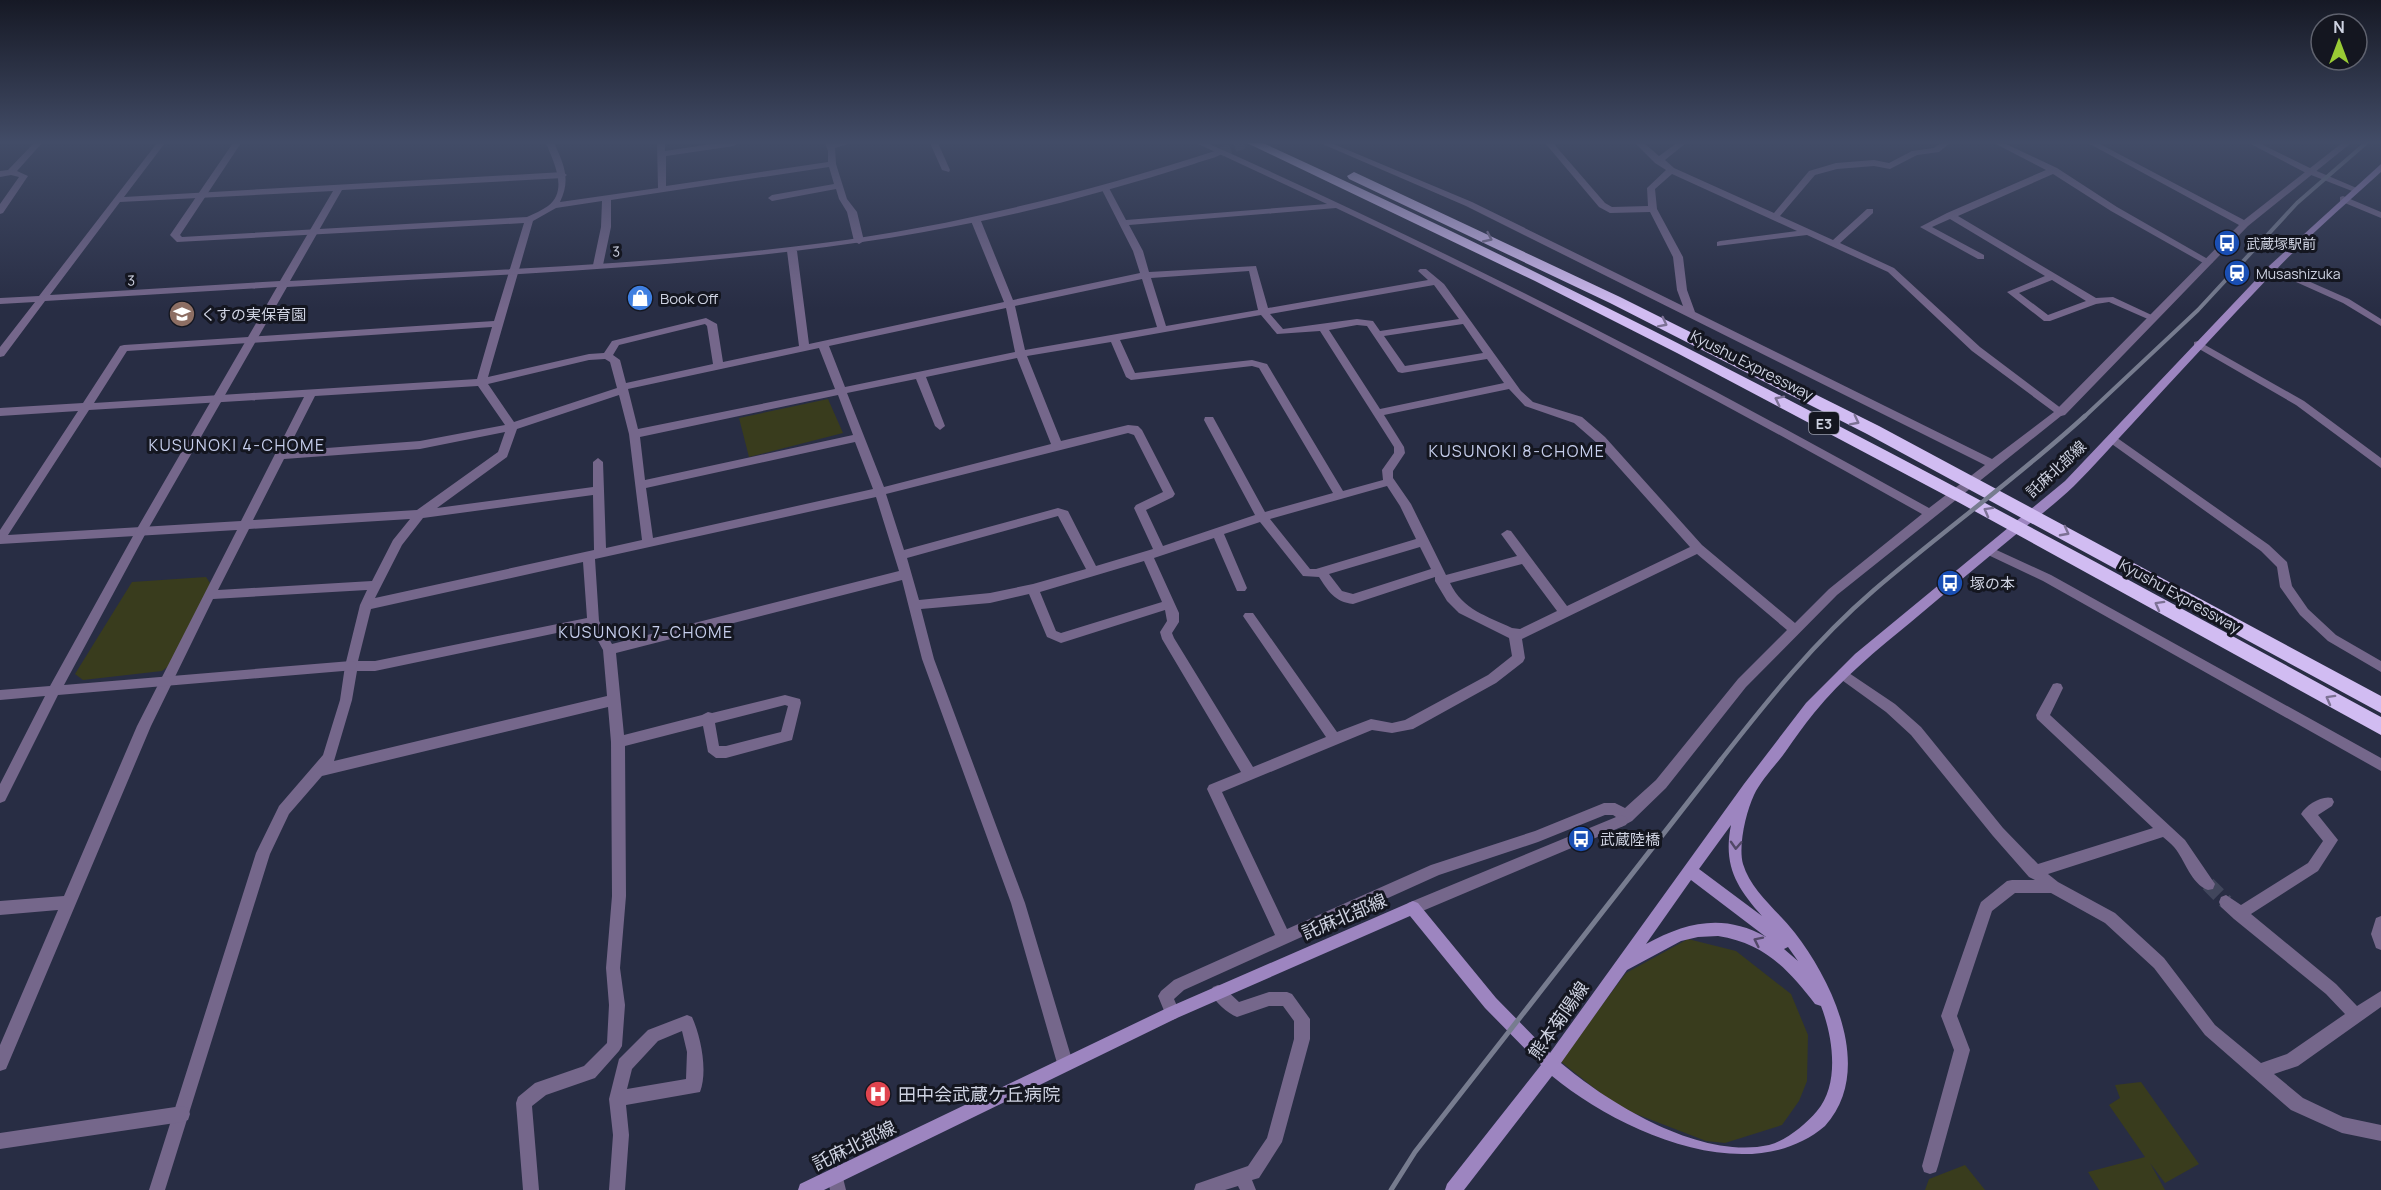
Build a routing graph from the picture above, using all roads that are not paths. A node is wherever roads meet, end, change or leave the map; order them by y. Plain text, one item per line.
1 (9, 199) edge
2 (142, 199) edge
3 (199, 199) edge
4 (333, 199) edge
5 (558, 199) edge
6 (598, 199) edge
7 (607, 199) edge
8 (843, 199) edge
9 (1070, 199) edge
10 (1110, 199) edge
11 (1324, 199) edge
12 (1370, 199) edge
13 (1402, 199) edge
14 (1456, 199) edge
15 (1596, 199) edge
16 (1652, 199) edge
17 (1736, 199) edge
18 (1791, 199) edge
19 (1988, 199) edge
20 (2098, 199) edge
21 (2198, 199) edge
22 (2276, 199) edge
23 (2343, 199) joint
24 (117, 200) joint
25 (1338, 205) junction
26 (554, 206) junction
27 (1653, 209) junction
28 (0, 211) edge
29 (1870, 211) dead end
30 (1950, 215) junction
31 (2381, 215) edge
32 (1776, 216) junction
33 (529, 220) junction
34 (976, 221) junction
35 (1123, 223) junction
36 (2246, 224) junction
37 (314, 232) junction
38 (1810, 232) junction
39 (859, 242) junction
40 (1835, 243) junction
41 (1720, 244) dead end
42 (792, 251) junction
43 (1981, 256) dead end
44 (2208, 262) junction
45 (598, 266) junction
46 (2271, 268) junction
47 (513, 271) junction
48 (1423, 271) dead end
49 (1145, 275) junction
50 (2053, 276) junction
51 (1435, 282) junction
52 (283, 286) junction
53 (42, 298) junction
54 (0, 301) edge
55 (2094, 301) junction
56 (1010, 304) junction
57 (1263, 313) junction
58 (1690, 313) junction
59 (2153, 318) junction
60 (1465, 321) junction
61 (2381, 323) edge
62 (497, 324) junction
63 (1323, 328) junction
64 (1162, 329) junction
65 (1379, 334) junction
66 (1114, 337) junction
67 (251, 340) junction
68 (823, 344) junction
69 (2198, 344) junction
70 (804, 347) junction
71 (0, 354) edge
72 (1021, 354) junction
73 (1490, 355) junction
74 (607, 356) junction
75 (718, 366) junction
76 (920, 376) junction
77 (481, 382) junction
78 (1510, 385) junction
79 (622, 388) junction
80 (311, 393) junction
81 (842, 393) junction
82 (218, 398) junction
83 (87, 406) junction
84 (0, 412) edge
85 (2061, 412) junction
86 (1377, 413) junction
87 (1209, 420) dead end
88 (940, 426) dead end
89 (513, 427) junction
90 (634, 434) junction
91 (859, 437) junction
92 (2113, 440) junction
93 (1057, 446) junction
94 (280, 454) junction
95 (598, 462) dead end
96 (2381, 464) edge
97 (1990, 467) junction
98 (1389, 482) junction
99 (641, 485) junction
100 (598, 490) junction
101 (880, 492) junction
102 (1340, 495) junction
103 (1930, 513) junction
104 (420, 514) junction
105 (1263, 517) junction
106 (246, 523) junction
107 (142, 530) junction
108 (1217, 531) junction
109 (1507, 534) dead end
110 (0, 539) edge
111 (1422, 542) junction
112 (648, 544) junction
113 (1698, 548) junction
114 (1160, 551) junction
115 (1990, 551) junction
116 (594, 556) junction
117 (900, 556) junction
118 (1147, 556) junction
119 (1524, 559) junction
120 (1321, 571) junction
121 (1093, 572) junction
122 (906, 574) junction
123 (1439, 576) junction
124 (376, 585) junction
125 (1241, 588) dead end
126 (1033, 589) junction
127 (211, 595) junction
128 (1169, 604) junction
129 (366, 605) junction
130 (915, 605) junction
131 (1565, 614) junction
132 (1249, 616) dead end
133 (594, 621) junction
134 (1796, 630) junction
135 (1515, 634) junction
136 (609, 650) junction
137 (351, 666) junction
138 (2381, 666) edge
139 (1843, 674) junction
140 (168, 682) junction
141 (2057, 688) dead end
142 (54, 691) junction
143 (0, 695) edge
144 (614, 700) junction
145 (2381, 705) edge
146 (708, 717) junction
147 (2381, 728) edge
148 (1335, 739) junction
149 (618, 742) junction
150 (2381, 765) edge
151 (318, 771) junction
152 (1250, 774) junction
153 (1749, 788) junction
154 (0, 797) edge
155 (2327, 802) dead end
156 (1624, 819) junction
157 (2166, 831) junction
158 (1690, 870) junction
159 (2034, 872) junction
160 (2208, 884) tunnel mouth
161 (2053, 887) junction
162 (69, 902) junction
163 (2226, 902) tunnel mouth
164 (0, 908) edge
165 (1413, 908) junction
166 (2239, 914) junction
167 (2381, 923) edge
168 (1284, 938) junction
169 (2381, 943) edge
170 (1619, 968) junction
171 (1813, 973) junction
172 (1218, 992) junction
173 (2381, 998) edge
174 (1172, 1013) junction
175 (2357, 1016) junction
176 (1836, 1029) junction
177 (0, 1063) edge
178 (1065, 1063) junction
179 (2259, 1072) junction
180 (617, 1099) junction
181 (182, 1114) junction
182 (2381, 1132) edge
183 (0, 1141) edge
184 (1930, 1166) dead end
185 (836, 1183) edge
186 (1245, 1183) edge
187 (157, 1190) edge
188 (531, 1190) edge
189 (617, 1190) edge
190 (806, 1190) edge
191 (1202, 1190) edge
192 (1454, 1190) edge

1 - 28 street
2 - 24 street
3 - 37 street
4 - 37 street
5 - 26 street
6 - 26 street
7 - 45 street
8 - 39 street
9 - 34 street, 3
10 - 35 street
11 - 25 street
147 -> 12 highway, Kyushu Expressway / E3
13 -> 145 highway, Kyushu Expressway / E3
14 - 58 street
15 - 27 street
16 - 27 street
17 - 32 street
18 - 32 street
19 - 30 street
20 - 44 street
21 - 36 street
22 - 36 street
23 - 31 street
23 - 46 main road, 託麻北部線
24 - 53 street
25 - 35 street
25 - 103 street
26 - 33 street
27 - 58 street
29 - 40 street
30 - 43 street
30 - 50 street
32 - 38 street
33 - 37 street
33 - 47 street
34 - 39 street, 3
34 - 56 street
35 - 49 street
36 - 44 street
37 - 52 street
38 - 40 street
38 - 41 street
39 - 42 street, 3
40 - 85 street
42 - 45 street, 3
42 - 70 street
44 - 59 street
45 - 47 street, 3
46 - 61 street
46 - 69 main road, 託麻北部線
47 - 52 street, 3
47 - 62 street
48 - 51 street
49 - 56 street
49 - 57 street
49 - 64 street
50 - 55 street
50 - 55 street
51 - 57 street
51 - 60 street
52 - 53 street, 3
52 - 67 street
53 - 54 street, 3
53 - 71 street
55 - 59 street
56 - 68 street
56 - 72 street
57 - 63 street
57 - 64 street
58 - 97 street
59 - 85 street
60 - 65 street
60 - 73 street
62 - 67 street
62 - 77 street
63 - 65 street
63 - 86 street
64 - 66 street
65 - 73 street
66 - 72 street
66 - 102 street
67 - 82 street
67 - 83 street
68 - 70 street
68 - 81 street
69 - 92 main road, 託麻北部線
69 - 96 street
70 - 75 street
72 - 76 street
72 - 93 street
73 - 78 street
74 - 75 street
74 - 77 street
74 - 79 street
75 - 79 street
76 - 81 street
76 - 88 street
77 - 80 street
77 - 89 street
78 - 86 street
78 - 113 street
79 - 89 street
79 - 90 street
80 - 82 street
80 - 94 street
81 - 90 street
81 - 91 street
82 - 83 street
82 - 107 street
83 - 84 street
83 - 110 street
85 - 97 street
86 - 98 street
87 - 105 street
89 - 94 street
89 - 104 street
90 - 99 street
91 - 99 street
91 - 101 street
92 - 115 main road, 託麻北部線
92 - 138 street
93 - 101 street
93 - 114 street
94 - 106 street
95 - 100 street
97 - 103 street
98 - 102 street
98 - 111 street
99 - 112 street
100 - 104 street
100 - 116 street
101 - 112 street
101 - 117 street
102 - 105 street
103 - 134 street
104 - 106 street
104 - 124 street
105 - 108 street
105 - 120 street
106 - 107 street
106 - 127 street
107 - 110 street
107 - 142 street
108 - 114 street
108 - 125 street
109 - 119 street
111 - 120 street
111 - 123 street
112 - 116 street
113 - 131 street
113 - 134 street
114 - 118 street
115 - 139 main road, 託麻北部線
115 - 150 street
116 - 129 street
116 - 133 street
117 - 121 street
117 - 122 street
118 - 121 street
118 - 128 street
119 - 123 street
119 - 131 street
120 - 123 street
121 - 126 street
122 - 130 street
122 - 136 street
123 - 135 street
124 - 127 street
124 - 129 street
126 - 128 street
126 - 130 street
127 - 140 street
128 - 152 street
129 - 137 street
130 - 178 street
131 - 135 street
132 - 148 street
133 - 136 street
133 - 137 street
134 - 156 street
135 - 148 street
136 - 144 street
137 - 140 street
137 - 151 street
139 - 153 main road, 託麻北部線
139 - 159 street
140 - 142 street
140 - 162 street
141 - 157 street
142 - 143 street
142 - 154 street
144 - 149 street
144 - 151 street
146 - 146 street
146 - 149 street
148 - 152 street
149 - 188 street
151 - 181 street
152 - 168 street
153 - 158 main road, 託麻北部線
153 -> 171 main road, 託麻北部線
155 - 166 street
156 - 165 street
156 - 168 street
157 - 159 street
157 - 160 street
158 - 170 main road, 熊本菊陽線
158 - 171 main road, 託麻北部線
159 - 161 street
161 - 179 street
161 - 184 street
162 - 164 street
162 - 177 street
163 - 166 street
165 - 172 main road, 託麻北部線
165 - 176 main road, 託麻北部線
166 - 175 street
167 - 169 street
168 - 174 street
176 -> 170 main road, 託麻北部線
170 - 192 main road, 熊本菊陽線
171 - 176 main road, 託麻北部線
172 - 174 main road, 託麻北部線
172 - 186 street
173 - 175 street
174 - 178 main road, 託麻北部線
175 - 179 street
178 - 185 main road, 託麻北部線
179 - 182 street
180 - 180 street
180 - 189 street
181 - 183 street
181 - 187 street
185 - 190 main road, 託麻北部線
186 - 191 street

